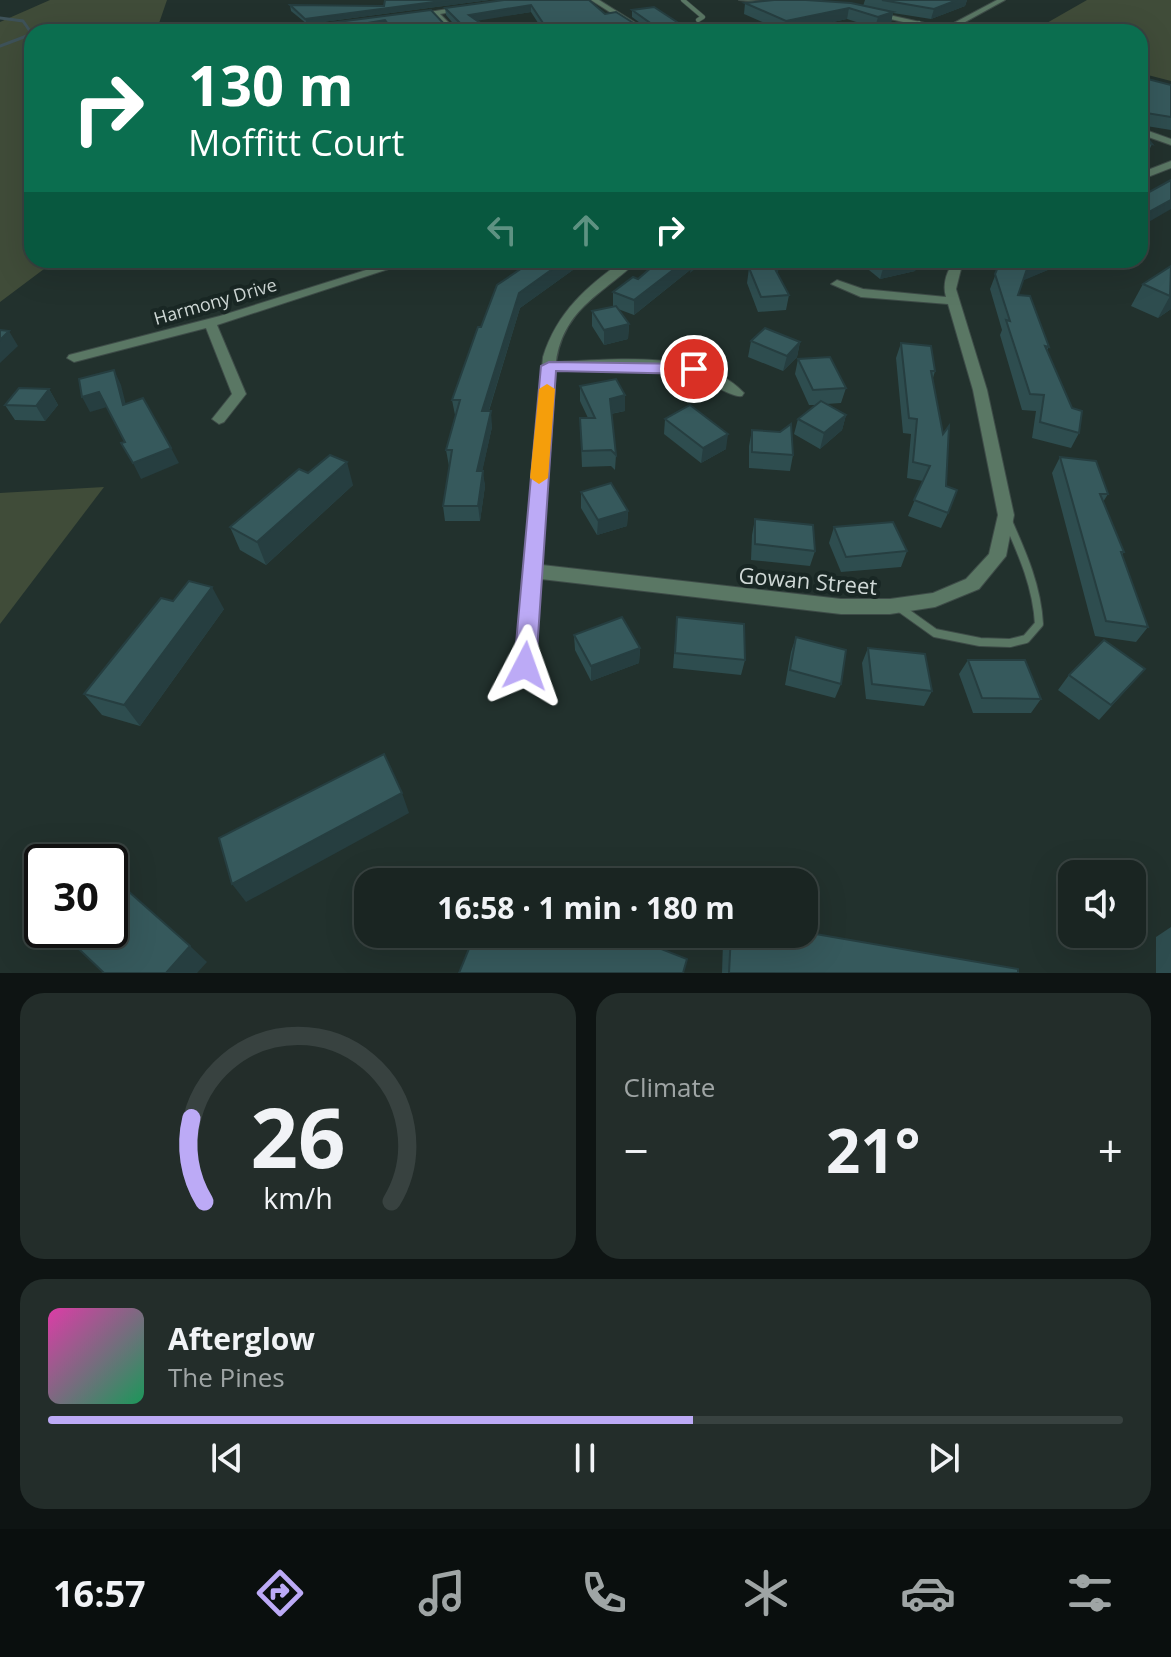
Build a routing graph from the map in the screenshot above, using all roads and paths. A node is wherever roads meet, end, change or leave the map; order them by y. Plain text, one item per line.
1 (430, 0) edge
2 (594, 0) edge
3 (683, 0) edge
4 (742, 0) edge
5 (1002, 0) edge
6 (792, 3) edge
7 (478, 7) edge
8 (863, 11) edge
9 (431, 13) junction
10 (398, 17) edge
11 (698, 20) dead end
12 (919, 23) joint
13 (444, 24) edge
14 (633, 24) edge
15 (922, 24) edge
16 (957, 24) edge
17 (1148, 134) edge
18 (1171, 142) edge
19 (1171, 164) edge
20 (1148, 174) edge
21 (385, 268) edge
22 (621, 268) edge
23 (957, 268) edge
24 (837, 284) dead end
25 (955, 301) junction
26 (210, 323) junction
27 (74, 358) dead end
28 (549, 366) junction
29 (737, 393) dead end
30 (219, 419) dead end
31 (1006, 515) junction
32 (531, 571) junction
33 (900, 608) junction
34 (525, 666) dead end

1 - 9 street
2 - 14 street
3 - 11 lane
4 - 6 street
5 - 16 street
7 - 9 street
8 - 12 street
9 - 10 street
9 - 13 street
12 - 15 street
17 - 18 street
19 - 20 street
21 - 26 street, Harmony Drive
22 - 28 street
23 - 25 street, Gowan Street
24 - 25 street
25 - 31 street, Gowan Street
26 - 27 street, Harmony Drive
26 - 30 street
28 - 29 street
28 - 32 street
31 - 33 street, Gowan Street
31 - 33 lane
32 - 33 street, Gowan Street
32 - 34 street

